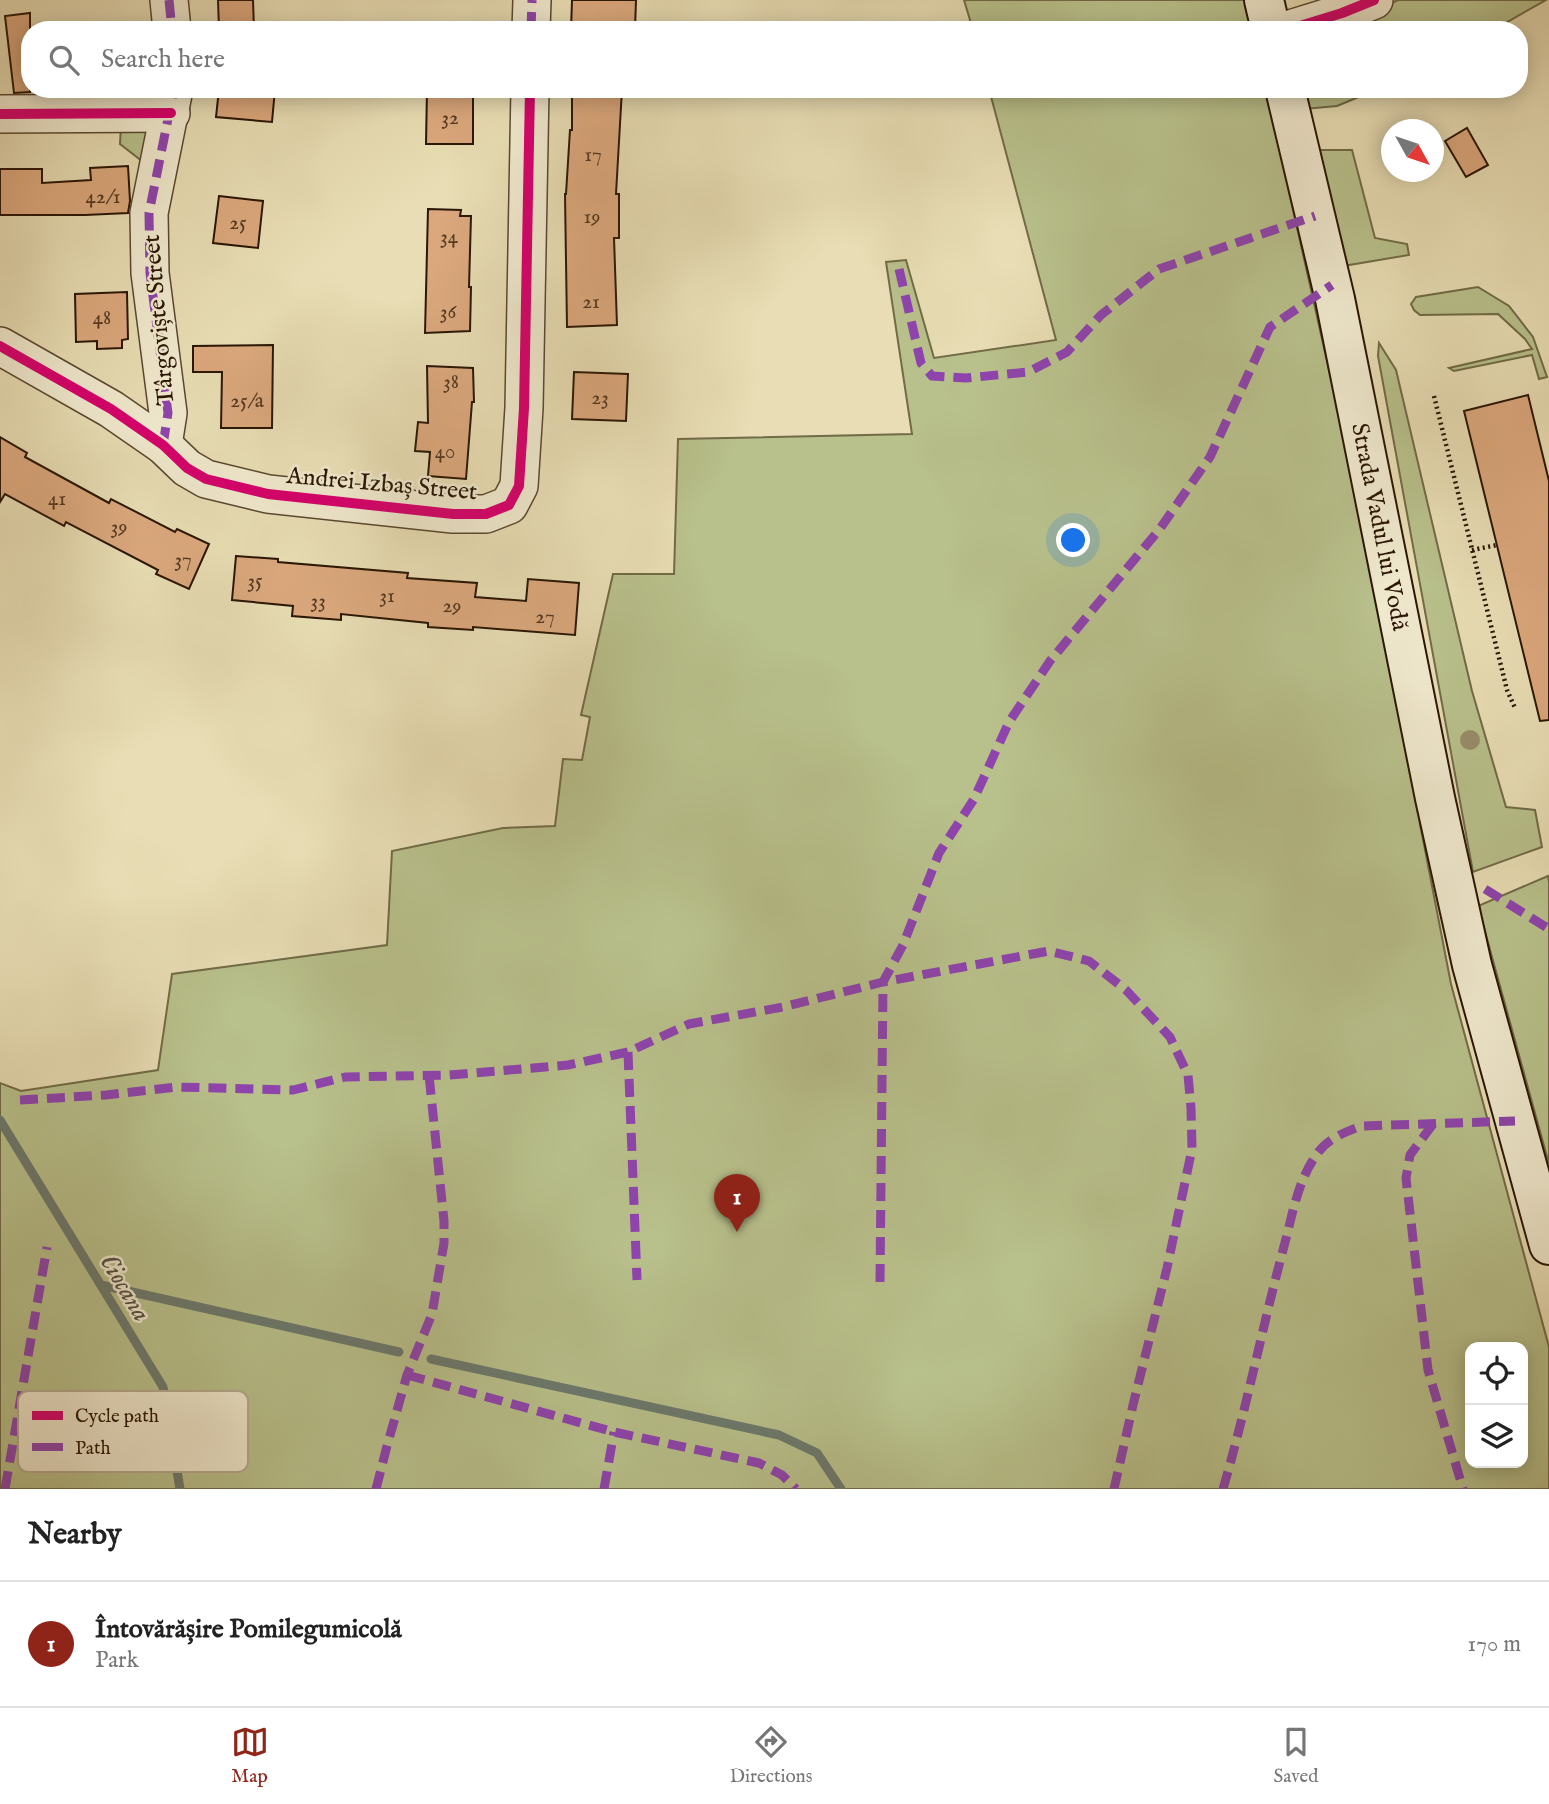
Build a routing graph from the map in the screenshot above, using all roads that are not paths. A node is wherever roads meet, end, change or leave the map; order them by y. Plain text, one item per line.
1 (169, 0) edge
2 (532, 0) edge
3 (1264, 0) edge
4 (1374, 0) edge
5 (171, 21) edge
6 (531, 21) edge
7 (1269, 21) edge
8 (1316, 21) edge
9 (530, 98) edge
10 (1287, 98) edge
11 (172, 101) edge
12 (0, 114) edge
13 (0, 346) edge
14 (163, 445) junction
15 (1549, 1245) edge

1 - 5 street
2 - 6 street
3 - 7 main road
4 - 8 street
9 - 14 street, Andrei Izbaș Street
10 - 15 main road, Strada Vadul lui Vodă
11 - 12 street, Târgoviște Street
11 - 14 street, Târgoviște Street
13 - 14 street, Andrei Izbaș Street

